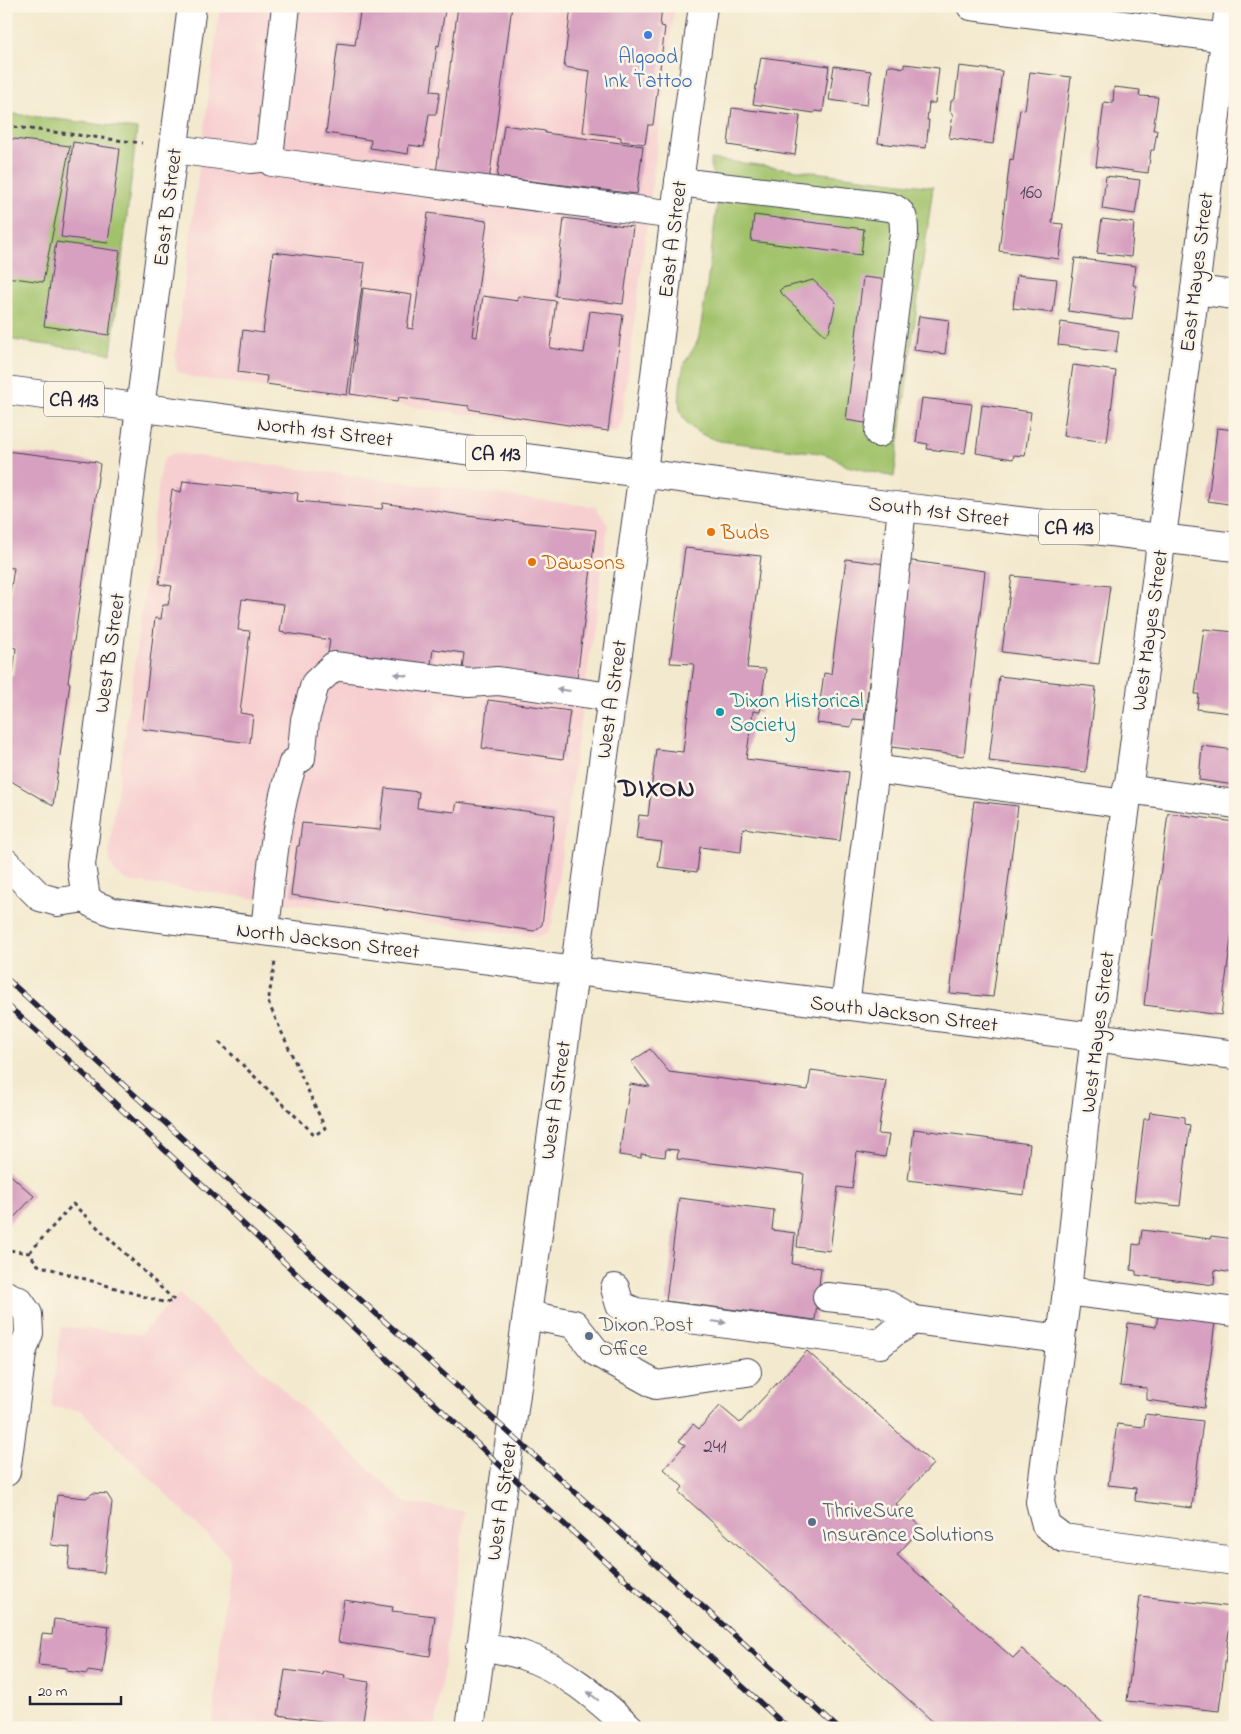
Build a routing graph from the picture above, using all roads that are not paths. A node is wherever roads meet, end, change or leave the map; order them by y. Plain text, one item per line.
1 (192, 6) edge
2 (286, 6) edge
3 (703, 6) edge
4 (971, 6) edge
5 (1229, 6) edge
6 (1230, 39) edge
7 (174, 149) junction
8 (269, 157) junction
9 (679, 182) junction
10 (675, 215) junction
11 (1194, 290) junction
12 (1235, 295) edge
13 (6, 390) edge
14 (141, 408) junction
15 (879, 433) dead end
16 (643, 472) junction
17 (902, 507) junction
18 (1161, 538) junction
19 (1235, 547) edge
20 (611, 697) junction
21 (875, 769) junction
22 (1126, 796) junction
23 (1235, 804) edge
24 (6, 863) edge
25 (86, 898) junction
26 (272, 932) junction
27 (574, 972) junction
28 (845, 1006) junction
29 (1095, 1038) junction
30 (1235, 1055) edge
31 (616, 1288) dead end
32 (1068, 1292) junction
33 (6, 1295) edge
34 (827, 1296) dead end
35 (1235, 1312) edge
36 (527, 1316) junction
37 (903, 1326) junction
38 (1061, 1338) junction
39 (747, 1372) dead end
40 (11, 1406) edge
41 (6, 1472) edge
42 (1235, 1561) edge
43 (481, 1646) junction
44 (470, 1728) edge
45 (630, 1728) edge

1 - 7 street, East B Street
2 - 8 street
3 - 9 street, East A Street
4 - 6 street
5 - 6 street, East Mayes Street
6 - 11 street, East Mayes Street
7 - 8 street
7 - 14 street, East B Street
8 - 10 street
9 - 10 street, East A Street
9 - 15 street
10 - 16 street, East A Street
11 - 12 street
11 - 18 street, East Mayes Street
13 - 14 street, North 1st Street / CA 113
14 - 16 street, North 1st Street / CA 113
14 - 25 street, West B Street
16 - 17 street, South 1st Street / CA 113
16 - 20 street, West A Street
17 - 18 street, South 1st Street / CA 113
17 - 21 street
18 - 19 street, South 1st Street / CA 113
18 - 22 street, West Mayes Street
20 -> 26 street
20 - 27 street, West A Street
21 - 22 street
21 - 28 street
22 - 23 street
22 - 29 street, West Mayes Street
24 - 25 street
25 - 26 street, North Jackson Street
26 - 27 street, North Jackson Street
27 - 28 street, South Jackson Street
27 - 36 street, West A Street
28 - 29 street, South Jackson Street
29 - 30 street, South Jackson Street
29 - 32 street, West Mayes Street
31 -> 37 street
32 - 35 street
32 - 38 street, West Mayes Street
33 - 40 street
34 - 37 street
36 - 39 street
36 - 43 street, West A Street
37 - 38 street
38 - 42 street, West Mayes Street
40 - 41 street
43 - 44 street, West A Street
45 -> 43 street

